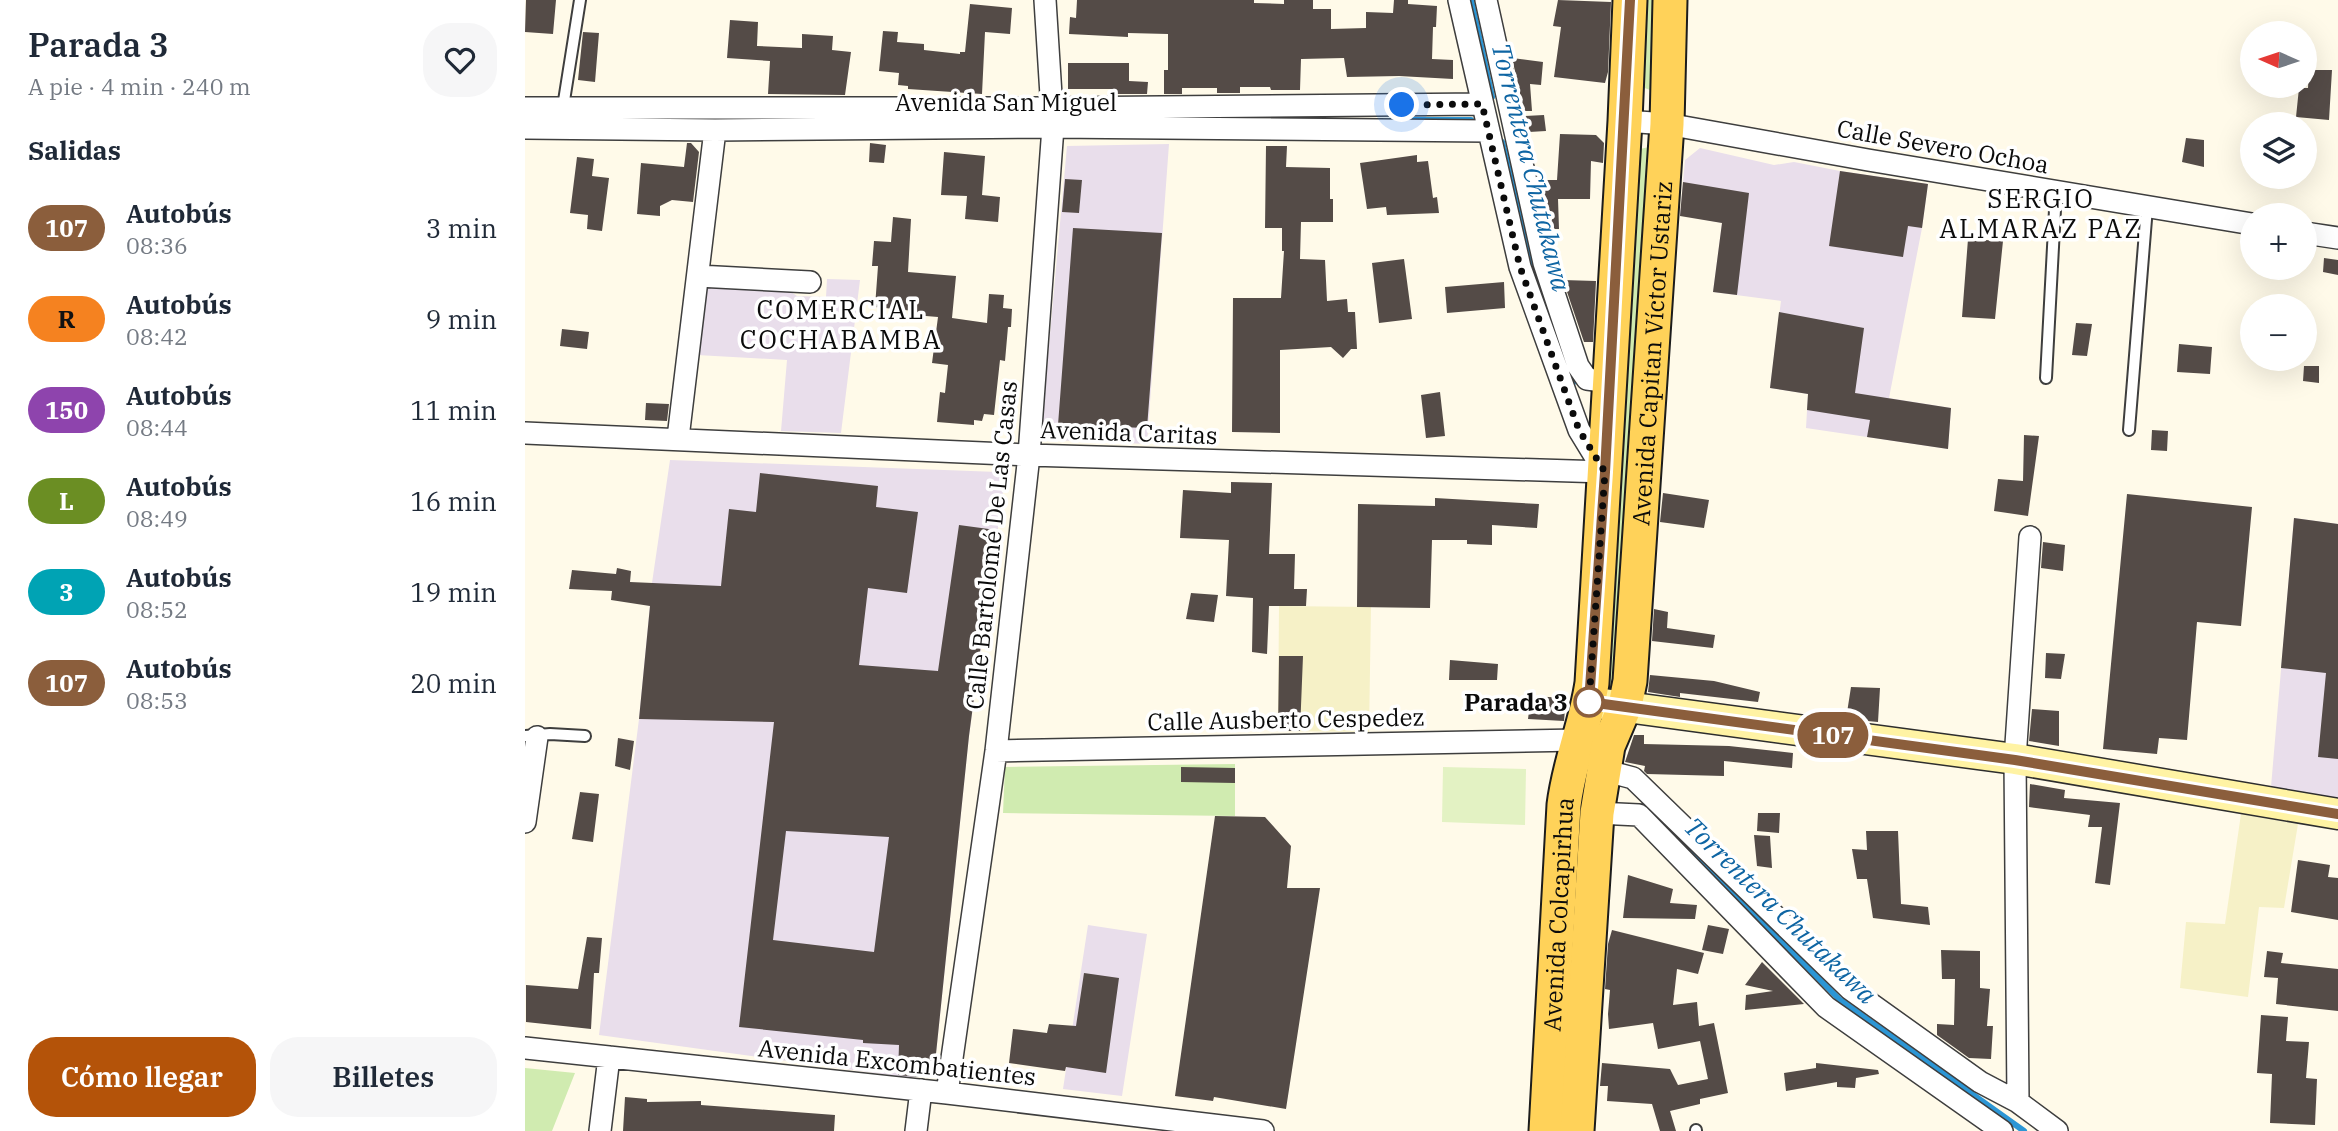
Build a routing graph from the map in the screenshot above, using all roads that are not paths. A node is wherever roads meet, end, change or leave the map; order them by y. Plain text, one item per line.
1 (580, 0) edge
2 (1045, 0) edge
3 (1459, 0) edge
4 (1486, 0) edge
5 (1630, 0) edge
6 (1671, 0) edge
7 (1482, 104) junction
8 (563, 107) junction
9 (525, 108) edge
10 (1053, 118) junction
11 (1625, 121) junction
12 (1667, 124) junction
13 (525, 128) edge
14 (715, 130) junction
15 (1487, 131) junction
16 (2056, 191) junction
17 (2147, 207) junction
18 (2240, 222) edge
19 (2317, 235) edge
20 (2338, 238) edge
21 (698, 276) junction
22 (810, 282) dead end
23 (2046, 379) dead end
24 (1610, 382) junction
25 (2129, 430) dead end
26 (525, 433) edge
27 (678, 438) junction
28 (1029, 456) junction
29 (1605, 472) junction
30 (2030, 537) dead end
31 (1589, 702) junction
32 (1625, 706) junction
33 (531, 736) edge
34 (585, 736) dead end
35 (1578, 740) junction
36 (996, 751) junction
37 (2015, 760) junction
38 (1603, 770) junction
39 (1597, 813) junction
40 (2338, 814) edge
41 (525, 822) edge
42 (525, 1048) edge
43 (609, 1057) junction
44 (921, 1090) junction
45 (947, 1093) junction
46 (2018, 1102) junction
47 (600, 1131) edge
48 (916, 1131) edge
49 (1263, 1131) edge
50 (1546, 1131) edge
51 (1577, 1131) edge
52 (2002, 1131) edge
53 (2057, 1131) edge

1 - 8 lane
2 - 10 street, Calle Bartolomé De Las Casas
3 - 7 street
4 - 24 street
5 - 11 main road, Avenida Capitan Víctor Ustariz
6 - 12 main road, Avenida Capitan Víctor Ustariz
7 - 10 street, Avenida San Miguel
7 - 15 street
8 - 9 street, Avenida San Miguel
8 - 10 street, Avenida San Miguel
10 - 14 street, Avenida San Miguel
10 - 15 street, Avenida San Miguel
10 - 28 street, Calle Bartolomé De Las Casas
11 - 12 street, Calle Severo Ochoa
11 - 24 main road, Avenida Capitan Víctor Ustariz
12 - 16 street, Calle Severo Ochoa
12 - 32 main road, Avenida Capitan Víctor Ustariz
13 - 14 street, Avenida San Miguel
14 - 21 street
15 - 29 street
16 - 17 street, Calle Severo Ochoa
16 - 23 lane
17 - 18 street, Calle Severo Ochoa
17 - 25 lane
19 - 20 street
21 - 22 street
21 - 27 street
24 - 29 main road, Avenida Capitan Víctor Ustariz
26 - 27 street, Avenida Caritas
27 - 28 street, Avenida Caritas
28 - 29 street, Avenida Caritas
28 - 36 street, Calle Bartolomé De Las Casas
29 - 31 main road, Avenida Capitan Víctor Ustariz
30 - 37 street
31 - 32 street
31 - 35 main road, Avenida Colcapirhua
32 - 37 street
32 - 38 main road, Avenida Colcapirhua
33 - 34 lane
33 - 41 street
35 - 36 street, Calle Ausberto Cespedez
35 - 50 main road, Avenida Colcapirhua
36 - 45 street, Calle Bartolomé De Las Casas
37 - 40 street
37 - 46 street
38 - 39 main road, Avenida Colcapirhua
38 - 46 street
39 - 51 main road, Avenida Colcapirhua
39 - 52 street
42 - 43 street, Avenida Excombatientes
43 - 44 street, Avenida Excombatientes
43 - 47 street
44 - 45 street, Avenida Excombatientes
44 - 48 street
45 - 49 street, Avenida Excombatientes
46 - 53 street

